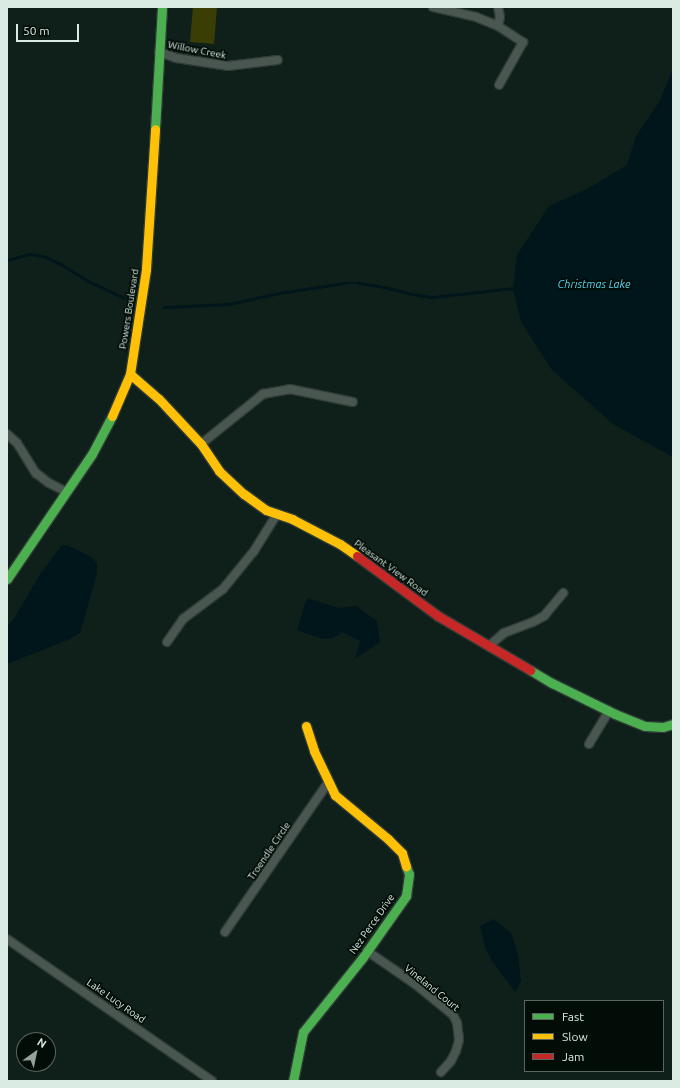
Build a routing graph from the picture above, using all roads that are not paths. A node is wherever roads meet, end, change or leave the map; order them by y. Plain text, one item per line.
1 (162, 7) edge
2 (433, 7) edge
3 (498, 7) edge
4 (498, 26) junction
5 (160, 52) junction
6 (278, 60) dead end
7 (499, 85) dead end
8 (130, 374) junction
9 (353, 402) dead end
10 (7, 434) edge
11 (201, 444) junction
12 (67, 492) junction
13 (277, 514) junction
14 (7, 579) edge
15 (563, 593) dead end
16 (168, 642) dead end
17 (489, 646) junction
18 (609, 711) junction
19 (673, 724) edge
20 (306, 726) dead end
21 (589, 744) dead end
22 (329, 781) junction
23 (226, 932) dead end
24 (7, 939) edge
25 (367, 951) junction
26 (441, 1072) dead end
27 (212, 1081) edge
28 (293, 1081) edge

1 - 5 street, Powers Boulevard
2 - 4 street
3 - 4 street
4 - 7 street
5 - 6 street, Willow Creek
5 - 8 street, Powers Boulevard
8 - 11 street, Pleasant View Road
8 - 12 street, Powers Boulevard
9 - 11 street
10 - 12 street
11 - 13 street, Pleasant View Road
12 - 14 street, Powers Boulevard
13 - 16 street
13 - 17 street, Pleasant View Road
15 - 17 street
17 - 18 street, Pleasant View Road
18 - 19 street, Pleasant View Road
18 - 21 street
20 - 22 street, Nez Perce Drive
22 - 23 street, Troendle Circle
22 - 25 street, Nez Perce Drive
24 - 27 street, Lake Lucy Road
25 - 26 street, Vineland Court
25 - 28 street, Nez Perce Drive

